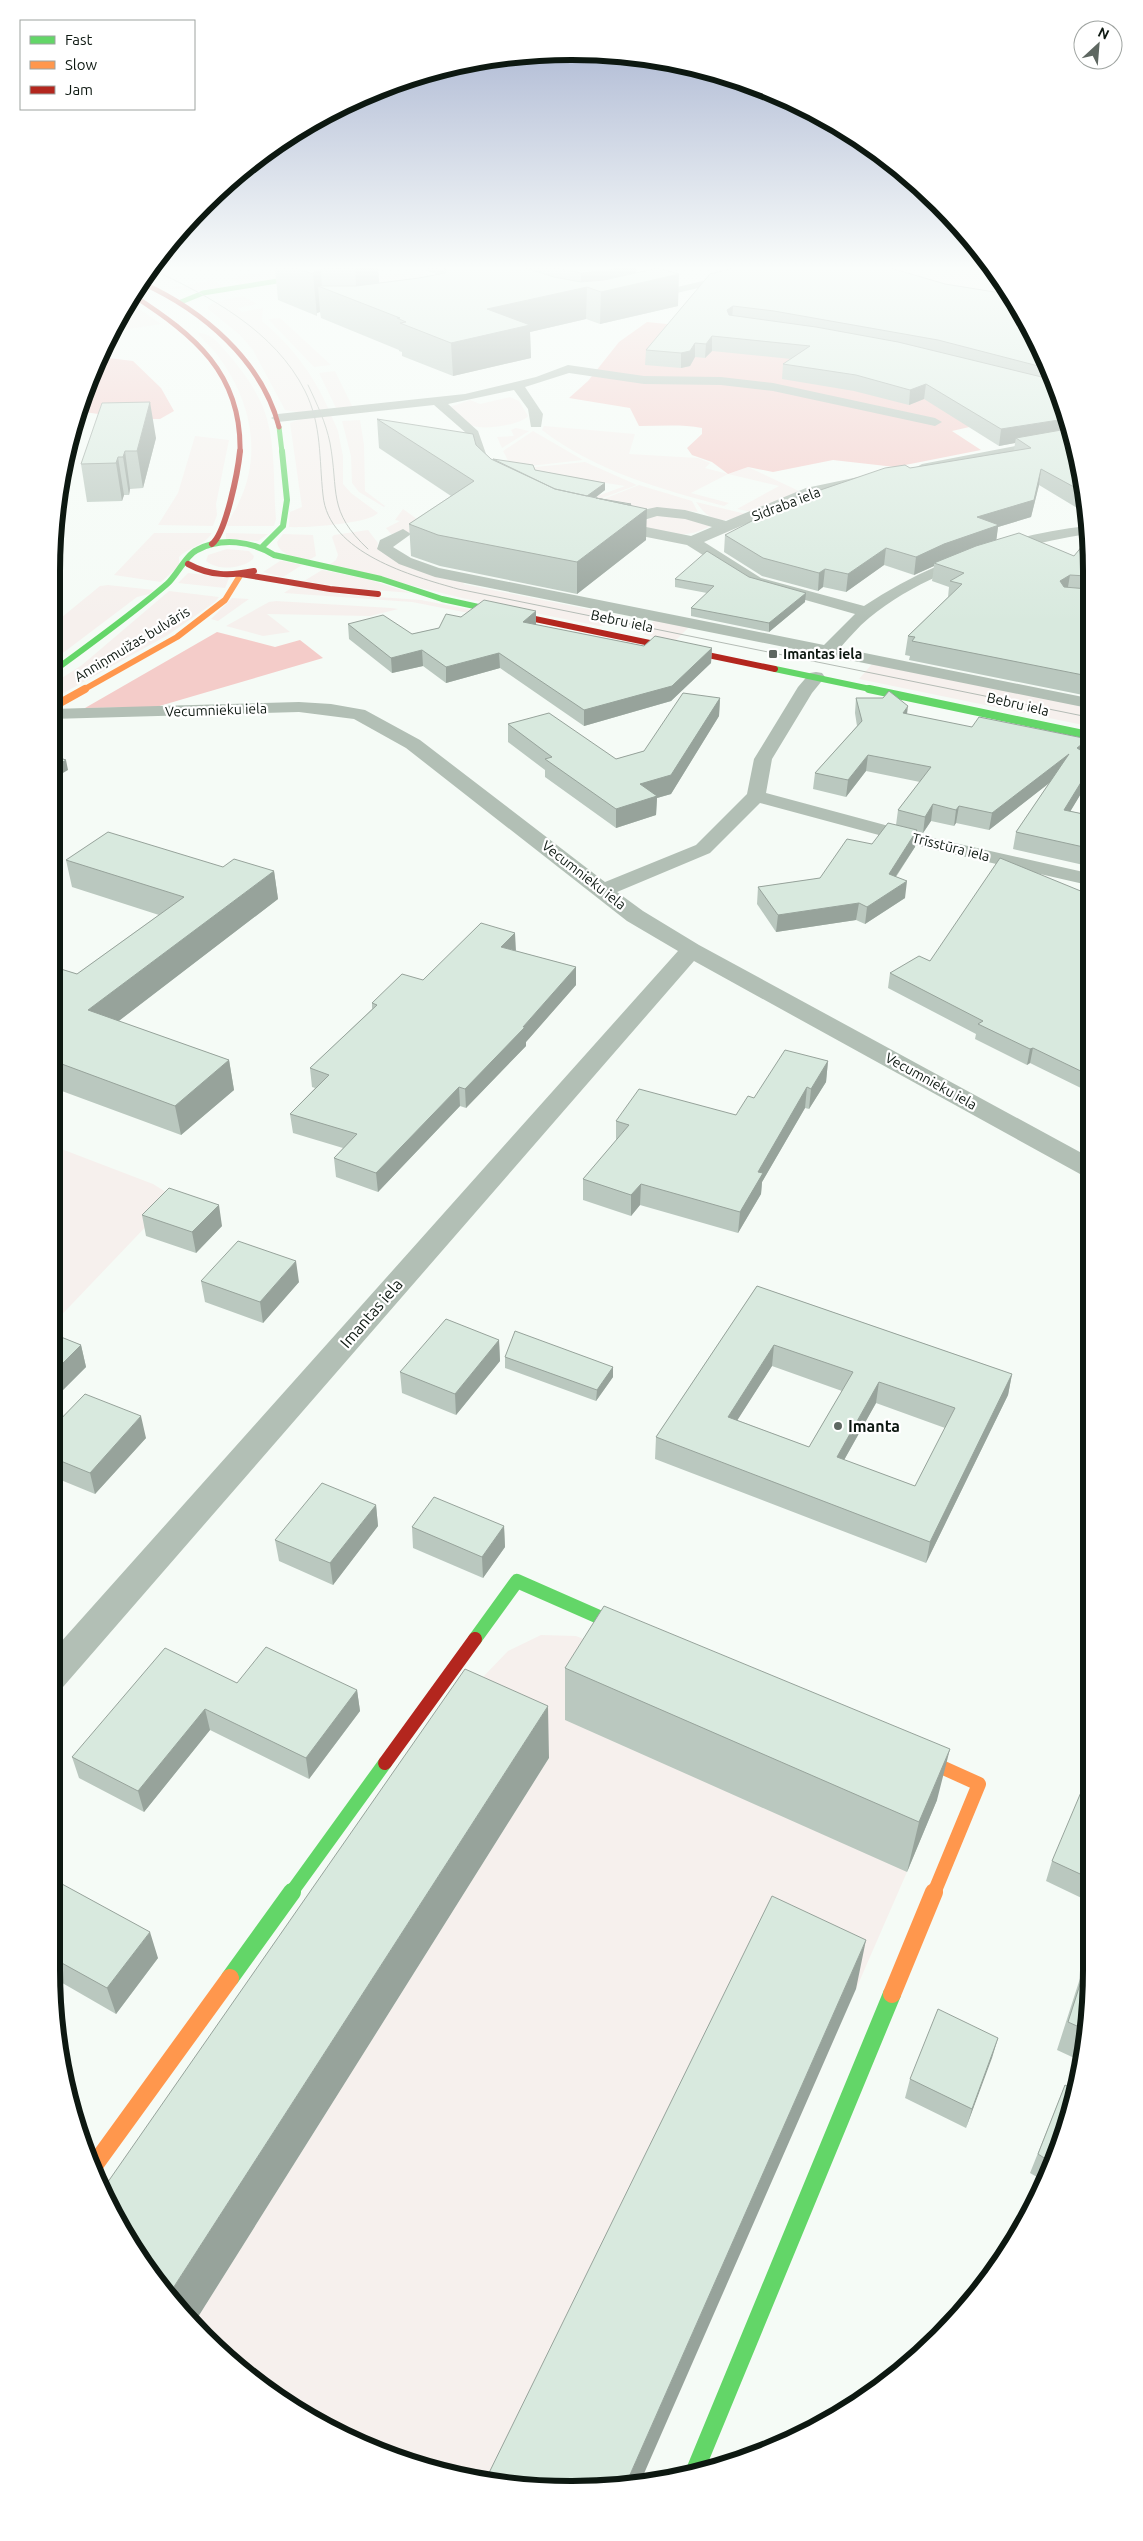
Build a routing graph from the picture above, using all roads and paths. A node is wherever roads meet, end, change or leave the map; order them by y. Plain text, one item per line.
1 (517, 385) edge
2 (225, 386) edge
3 (261, 386) edge
4 (514, 386) edge
5 (761, 386) edge
6 (438, 402) junction
7 (278, 418) junction
8 (935, 422) dead end
9 (536, 424) dead end
10 (1061, 441) edge
11 (912, 470) edge
12 (875, 478) edge
13 (506, 488) edge
14 (600, 523) edge
15 (617, 526) junction
16 (726, 527) junction
17 (1081, 531) edge
18 (403, 534) dead end
19 (692, 542) junction
20 (212, 544) junction
21 (263, 546) junction
22 (269, 562) junction
23 (188, 564) junction
24 (241, 574) junction
25 (442, 599) junction
26 (867, 612) junction
27 (642, 615) junction
28 (618, 635) junction
29 (827, 651) junction
30 (60, 666) edge
31 (816, 677) junction
32 (1083, 702) edge
33 (60, 703) edge
34 (60, 714) edge
35 (1083, 733) edge
36 (756, 796) junction
37 (1083, 878) edge
38 (604, 890) junction
39 (691, 950) junction
40 (1083, 1165) edge
41 (646, 1638) edge
42 (60, 1667) edge
43 (898, 1748) edge
44 (97, 2161) edge
45 (697, 2465) edge

1 - 9 street
2 - 20 street
3 - 7 street
4 - 6 street
5 - 8 street
6 - 7 street
6 - 13 street
7 - 21 street
10 - 11 street
12 - 16 street, Sidraba iela
14 - 15 street
15 - 16 street
15 - 19 street
16 - 19 street, Sidraba iela
17 - 26 street
18 - 27 street
19 - 26 street
20 - 21 street, Anniņmuižas bulvāris
20 - 23 street, Anniņmuižas bulvāris
21 - 22 street
22 - 24 street
22 - 25 street, Bebru iela
23 - 24 street
23 - 30 street, Anniņmuižas bulvāris
24 - 25 street, Bebru iela
24 - 33 street, Anniņmuižas bulvāris
25 - 28 street, Bebru iela
26 - 29 street
27 - 28 street
27 - 29 street
28 - 31 street, Bebru iela
29 - 32 street
31 - 35 street, Bebru iela
31 - 36 street
34 - 38 street, Vecumnieku iela
36 - 37 street, Trīsstūra iela
36 - 38 street
38 - 39 street, Vecumnieku iela
39 - 40 street, Vecumnieku iela
39 - 42 street, Imantas iela
41 - 44 street
43 - 45 street

